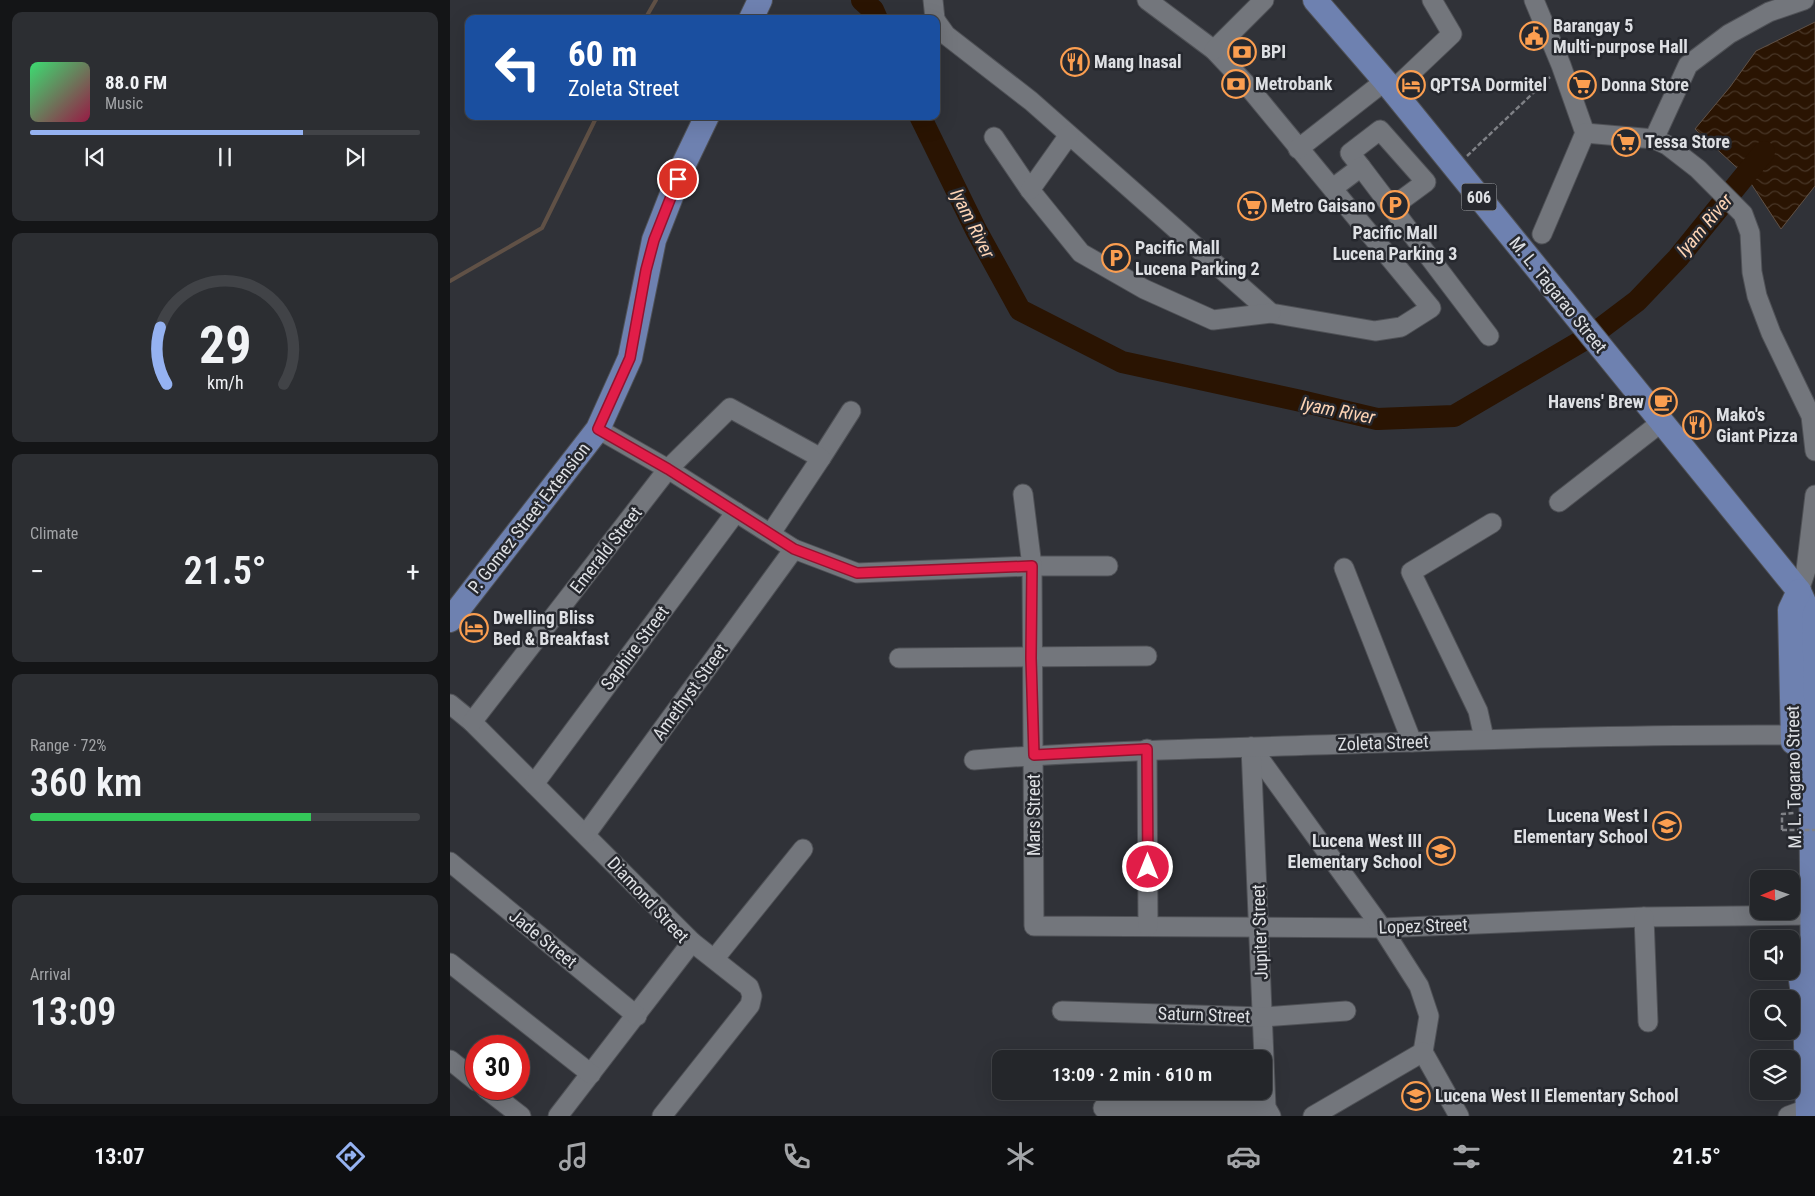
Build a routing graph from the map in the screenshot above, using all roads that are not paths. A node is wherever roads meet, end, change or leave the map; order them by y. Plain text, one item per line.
1 (760, 0) edge
2 (933, 0) edge
3 (1146, 0) edge
4 (1264, 0) edge
5 (1315, 0) edge
6 (1432, 0) edge
7 (1534, 0) edge
8 (1804, 0) edge
9 (754, 15) edge
10 (935, 15) edge
11 (940, 26) edge
12 (1214, 50) junction
13 (1389, 86) junction
14 (705, 120) edge
15 (1585, 133) junction
16 (1069, 135) junction
17 (994, 137) dead end
18 (1654, 139) junction
19 (1298, 149) junction
20 (1361, 167) junction
21 (1333, 188) junction
22 (1030, 190) junction
23 (1392, 207) junction
24 (1542, 234) dead end
25 (1457, 291) junction
26 (1430, 308) junction
27 (1271, 313) junction
28 (1489, 336) dead end
29 (852, 412) dead end
30 (1663, 421) junction
31 (598, 429) junction
32 (1815, 452) edge
33 (821, 458) junction
34 (668, 469) junction
35 (1023, 494) dead end
36 (1815, 494) edge
37 (1559, 502) dead end
38 (736, 512) junction
39 (1492, 523) dead end
40 (771, 533) junction
41 (794, 549) junction
42 (1032, 566) junction
43 (1108, 566) dead end
44 (1344, 568) dead end
45 (1807, 577) edge
46 (454, 609) edge
47 (1148, 656) dead end
48 (899, 658) dead end
49 (1031, 658) junction
50 (450, 704) edge
51 (472, 722) junction
52 (1793, 735) junction
53 (1484, 738) junction
54 (1412, 742) junction
55 (1251, 748) junction
56 (1147, 749) junction
57 (1034, 755) junction
58 (974, 760) dead end
59 (534, 784) junction
60 (586, 834) junction
61 (803, 848) dead end
62 (450, 862) edge
63 (1805, 915) junction
64 (1644, 917) junction
65 (1034, 926) joint
66 (1148, 926) junction
67 (1260, 927) junction
68 (1382, 928) junction
69 (692, 942) junction
70 (715, 958) junction
71 (450, 963) edge
72 (1809, 991) edge
73 (1062, 1011) dead end
74 (1346, 1012) dead end
75 (637, 1016) junction
76 (1263, 1017) junction
77 (1648, 1022) dead end
78 (1811, 1044) edge
79 (1423, 1052) junction
80 (450, 1060) edge
81 (465, 1072) edge
82 (591, 1074) junction
83 (500, 1100) edge
84 (1103, 1108) dead end
85 (1269, 1111) edge
86 (1801, 1114) edge
87 (521, 1116) edge
88 (558, 1116) edge
89 (662, 1116) edge
90 (1312, 1116) edge
91 (1459, 1116) edge

1 - 9 main road
2 - 10 street
3 - 12 street
4 - 12 street
5 - 13 main road, M. L. Tagarao Street / 606
6 - 13 street
7 - 15 street
8 - 18 street
11 - 16 street
12 - 19 street
13 - 19 street
13 - 30 main road, M. L. Tagarao Street / 606
14 - 31 main road, P. Gomez Street Extension
15 - 18 street
15 - 24 street
16 - 22 street
16 - 27 street
17 - 22 street
18 - 32 street
19 - 21 street
20 - 21 street
20 - 23 street
20 - 23 street
21 - 26 street
22 - 27 street
23 - 25 street
25 - 26 street
25 - 28 street
26 - 27 street
29 - 33 street
30 - 37 street
30 - 45 main road, M. L. Tagarao Street / 606
31 - 34 street
31 - 46 main road, P. Gomez Street Extension
33 - 34 street, Emerald Street
33 - 40 street
34 - 38 street
34 - 51 street, Emerald Street
35 - 42 street, Mars Street
36 - 45 street
38 - 40 street
38 - 59 street, Saphire Street
39 - 53 street
40 - 41 street
41 - 42 street
41 - 60 street, Amethyst Street
42 - 43 street
42 - 49 street, Mars Street
44 - 54 street
45 - 52 main road, M. L. Tagarao Street / 606
45 - 63 main road, M. L. Tagarao Street / 606
47 - 49 street
48 - 49 street
49 - 57 street, Mars Street
50 - 51 street, Diamond Street
51 - 59 street, Diamond Street
52 - 53 street, Zoleta Street
52 - 63 main road, M. L. Tagarao Street / 606
53 - 54 street, Zoleta Street
54 - 55 street, Zoleta Street
55 - 56 street, Zoleta Street
55 - 67 street, Jupiter Street
55 - 68 street
56 - 57 street, Zoleta Street
56 - 66 street
57 - 58 street, Zoleta Street
57 - 65 street, Mars Street
59 - 60 street, Diamond Street
60 - 69 street, Diamond Street
61 - 70 street
62 - 75 street, Jade Street
63 - 64 street, Lopez Street
63 - 72 main road, M. L. Tagarao Street / 606
64 - 68 street, Lopez Street
64 - 77 street
65 - 66 street, Lopez Street
66 - 67 street, Lopez Street
67 - 68 street, Lopez Street
67 - 76 street, Jupiter Street
68 - 79 street
69 - 70 street
69 - 75 street, Diamond Street
70 - 89 street
71 - 82 street
72 - 78 main road, M. L. Tagarao Street / 606
73 - 76 street, Saturn Street
74 - 76 street, Saturn Street
75 - 82 street, Diamond Street
76 - 85 street, Jupiter Street
78 - 86 main road, M. L. Tagarao Street / 606
79 - 90 street
79 - 91 street
80 - 81 street
82 - 88 street, Diamond Street
83 - 87 street
84 - 85 street

